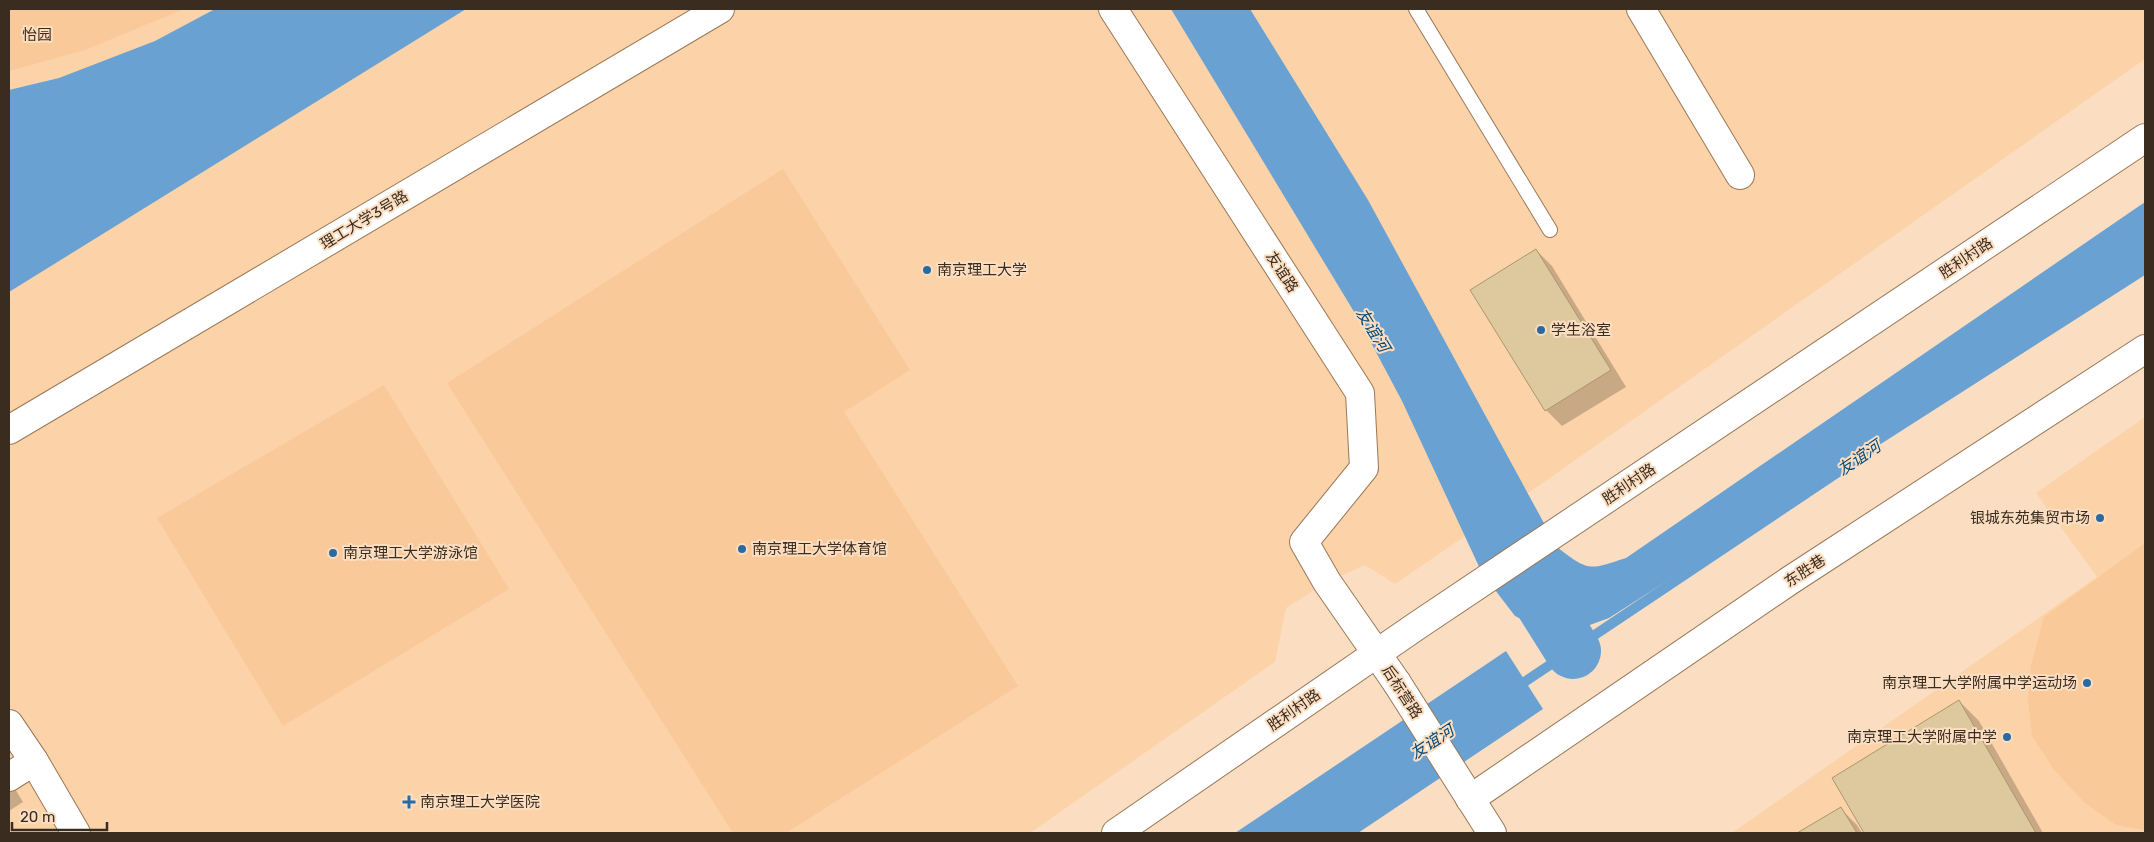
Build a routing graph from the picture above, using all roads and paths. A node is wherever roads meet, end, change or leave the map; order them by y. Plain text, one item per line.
1 (720, 9) edge
2 (1113, 9) edge
3 (1416, 9) edge
4 (1641, 9) edge
5 (2145, 138) edge
6 (1740, 175) dead end
7 (1550, 230) dead end
8 (2145, 349) edge
9 (9, 430) edge
10 (1304, 542) joint
11 (1376, 653) junction
12 (9, 724) edge
13 (34, 761) junction
14 (9, 777) edge
15 (1470, 799) junction
16 (76, 833) edge
17 (1116, 833) edge
18 (1492, 833) edge

1 - 9 street, 理工大学3号路
2 - 10 street, 友谊路
3 - 7 lane
4 - 6 street
5 - 11 street, 胜利村路
8 - 15 street, 东胜巷
10 - 11 street, 后标营路
11 - 15 street, 后标营路
11 - 17 street, 胜利村路
12 - 13 street
13 - 14 street
13 - 16 street
15 - 18 street, 后标营路

